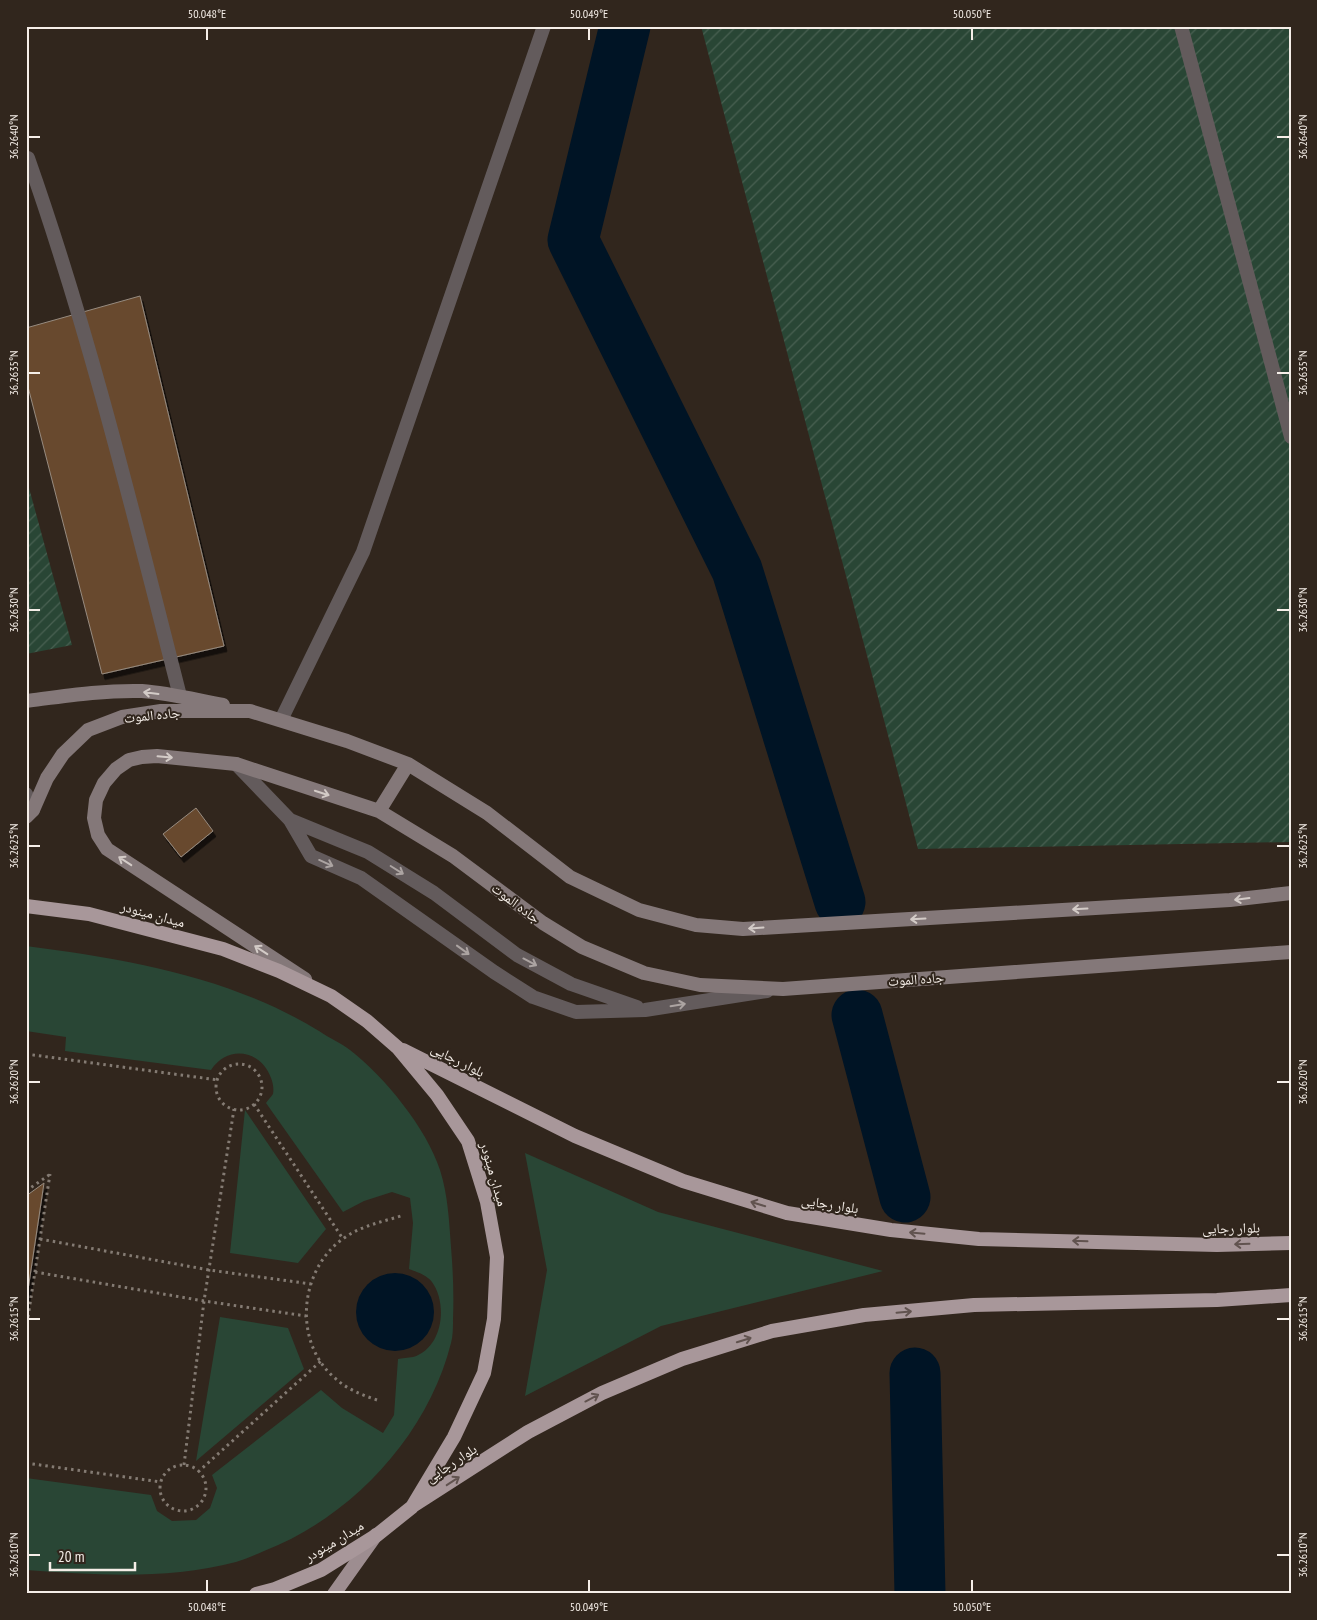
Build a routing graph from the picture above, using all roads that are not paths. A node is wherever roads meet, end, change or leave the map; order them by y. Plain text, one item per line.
1 (544, 26) edge
2 (1181, 26) edge
3 (28, 158) dead end
4 (1291, 437) edge
5 (180, 696) junction
6 (26, 701) edge
7 (250, 711) junction
8 (281, 720) junction
9 (236, 764) junction
10 (408, 764) junction
11 (26, 794) edge
12 (379, 811) junction
13 (30, 814) edge
14 (290, 820) junction
15 (1291, 893) edge
16 (26, 906) edge
17 (1291, 952) edge
18 (783, 989) junction
19 (331, 996) junction
20 (645, 1010) junction
21 (398, 1048) junction
22 (1291, 1243) edge
23 (1291, 1295) edge
24 (412, 1507) junction
25 (376, 1535) junction
26 (256, 1594) edge
27 (334, 1594) edge

1 - 8 street
2 - 4 street
3 - 5 street
5 -> 6 main road
5 - 7 main road
7 - 8 main road, جاده الموت
7 - 13 main road, جاده الموت
8 - 10 main road, جاده الموت
9 -> 12 main road, جاده الموت
9 - 14 street
19 -> 9 main road, جاده الموت
10 - 12 main road
15 -> 10 main road, جاده الموت
11 - 13 street
12 - 18 main road, جاده الموت
14 -> 20 street
14 -> 20 street
16 - 19 highway, میدان مینودر
17 - 18 main road, جاده الموت
20 -> 18 street
19 - 21 highway, میدان مینودر
22 -> 21 highway, بلوار رجایی
21 - 24 highway, میدان مینودر
24 -> 23 highway, بلوار رجایی
24 - 25 highway, میدان مینودر
25 - 26 highway, میدان مینودر
25 - 27 main road

